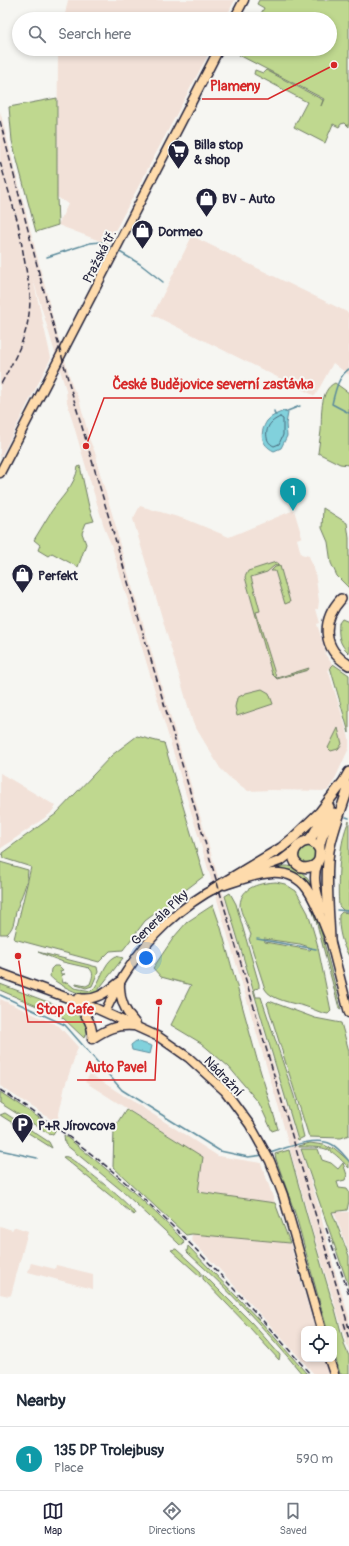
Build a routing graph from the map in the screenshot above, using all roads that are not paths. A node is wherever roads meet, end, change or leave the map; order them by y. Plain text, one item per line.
1 (244, 0) edge
2 (238, 12) edge
3 (214, 56) edge
4 (0, 473) edge
5 (341, 599) dead end
6 (349, 665) edge
7 (349, 772) edge
8 (347, 784) edge
9 (308, 842) junction
10 (295, 850) junction
11 (320, 851) junction
12 (318, 863) junction
13 (301, 866) junction
14 (259, 869) junction
15 (316, 886) junction
16 (213, 889) junction
17 (330, 940) junction
18 (0, 973) edge
19 (121, 982) junction
20 (65, 996) junction
21 (105, 1012) junction
22 (349, 1013) edge
23 (140, 1028) junction
24 (320, 1326) edge
25 (330, 1362) edge
26 (334, 1374) edge

1 - 2 main road
3 - 4 main road, Pražská tř.
5 - 6 highway
7 - 8 highway
8 - 9 highway
8 - 11 highway
8 - 16 highway
8 - 17 highway
9 - 10 highway
9 - 11 highway
10 - 13 highway
10 - 14 main road, Generála Píky
11 - 12 highway
12 - 13 highway
12 - 15 main road
13 - 14 main road, Generála Píky
13 - 15 main road
14 - 16 main road, Generála Píky
15 - 17 main road
16 - 17 main road
16 - 19 main road, Generála Píky
17 - 22 main road
18 - 20 main road, Nádražní
19 - 20 main road
19 - 21 main road, Generála Píky
19 - 23 main road
20 - 21 main road, Nádražní
20 - 23 main road
21 - 23 main road, Nádražní
23 - 24 main road, Nádražní
25 - 26 main road

